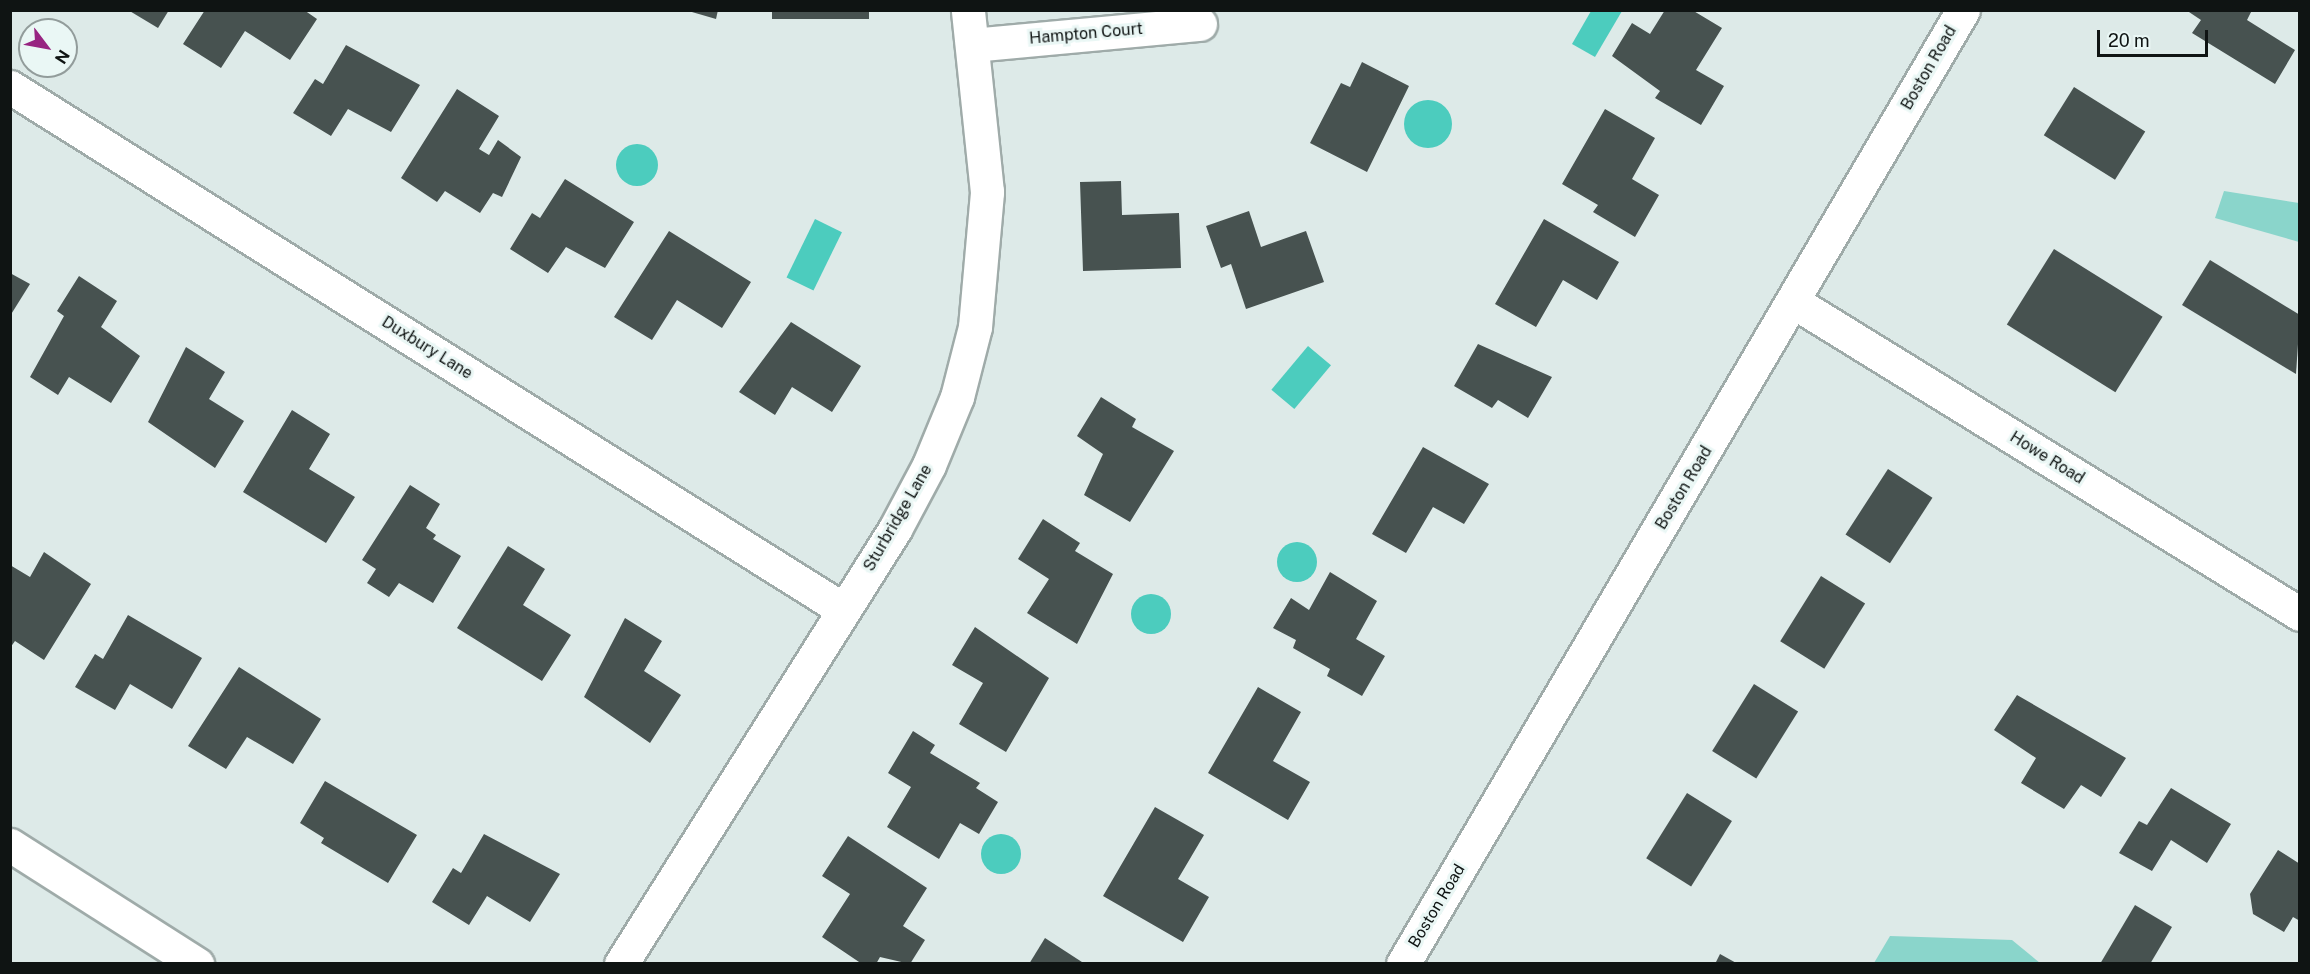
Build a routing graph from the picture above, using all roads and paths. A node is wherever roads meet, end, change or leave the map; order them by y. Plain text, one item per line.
1 (968, 10) edge
2 (1963, 10) edge
3 (1200, 24) dead end
4 (972, 45) junction
5 (10, 87) edge
6 (1794, 302) junction
7 (844, 610) junction
8 (2300, 614) edge
9 (10, 845) edge
10 (197, 963) edge
11 (621, 963) edge
12 (1403, 963) edge

1 - 4 street, Sturbridge Lane
2 - 6 street, Boston Road
3 - 4 street, Hampton Court
4 - 7 street, Sturbridge Lane
5 - 7 street, Duxbury Lane
6 - 8 street, Howe Road
6 - 12 street, Boston Road
7 - 11 street, Sturbridge Lane
9 - 10 street

